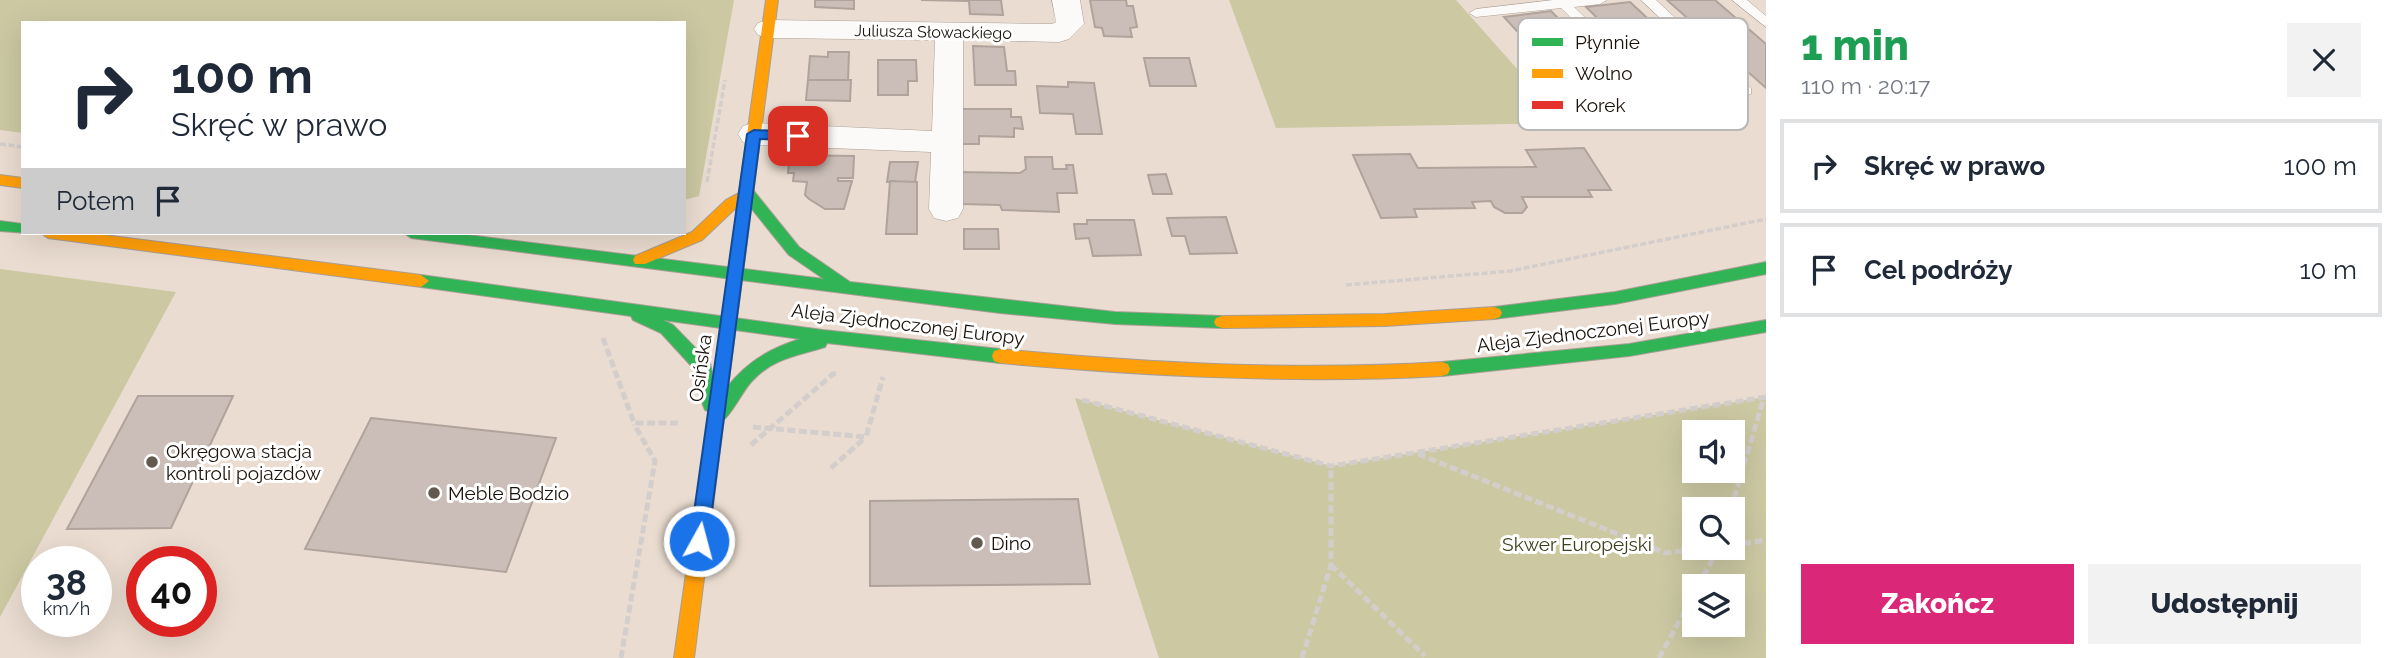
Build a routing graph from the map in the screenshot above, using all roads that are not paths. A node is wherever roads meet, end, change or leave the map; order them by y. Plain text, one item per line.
1 (772, 0) edge
2 (1066, 0) edge
3 (1600, 0) edge
4 (1648, 0) edge
5 (1740, 0) edge
6 (1562, 2) edge
7 (1476, 13) dead end
8 (1578, 18) edge
9 (1667, 18) edge
10 (1766, 23) edge
11 (768, 29) junction
12 (949, 32) junction
13 (754, 134) junction
14 (947, 142) junction
15 (0, 180) edge
16 (21, 183) edge
17 (748, 194) junction
18 (946, 209) dead end
19 (0, 226) edge
20 (21, 229) edge
21 (63, 235) edge
22 (427, 235) edge
23 (638, 261) junction
24 (1766, 268) edge
25 (736, 274) junction
26 (847, 287) junction
27 (622, 308) junction
28 (727, 323) junction
29 (1766, 326) edge
30 (854, 339) junction
31 (714, 423) junction
32 (684, 658) edge

1 - 11 main road, Osińska
2 - 12 street, Juliusza Słowackiego
3 - 6 lane
4 - 9 lane
5 - 10 lane
6 - 7 lane
6 - 8 lane
11 - 12 street, Juliusza Słowackiego
11 - 13 main road, Osińska
12 - 14 street
13 - 14 street
13 - 17 main road, Osińska
14 - 18 street
15 - 16 main road
17 - 23 main road
17 - 25 main road, Osińska
17 - 26 main road
19 - 20 main road
21 - 27 main road, Aleja Zjednoczonej Europy
22 - 23 main road, Aleja Zjednoczonej Europy
23 - 25 main road, Aleja Zjednoczonej Europy
24 - 26 main road, Aleja Zjednoczonej Europy
25 - 26 main road, Aleja Zjednoczonej Europy
25 - 28 main road, Osińska
27 - 28 main road, Aleja Zjednoczonej Europy
27 - 31 main road
28 - 30 main road, Aleja Zjednoczonej Europy
28 - 31 main road, Osińska
29 - 30 main road, Aleja Zjednoczonej Europy
30 - 31 main road
31 - 32 main road, Osińska

